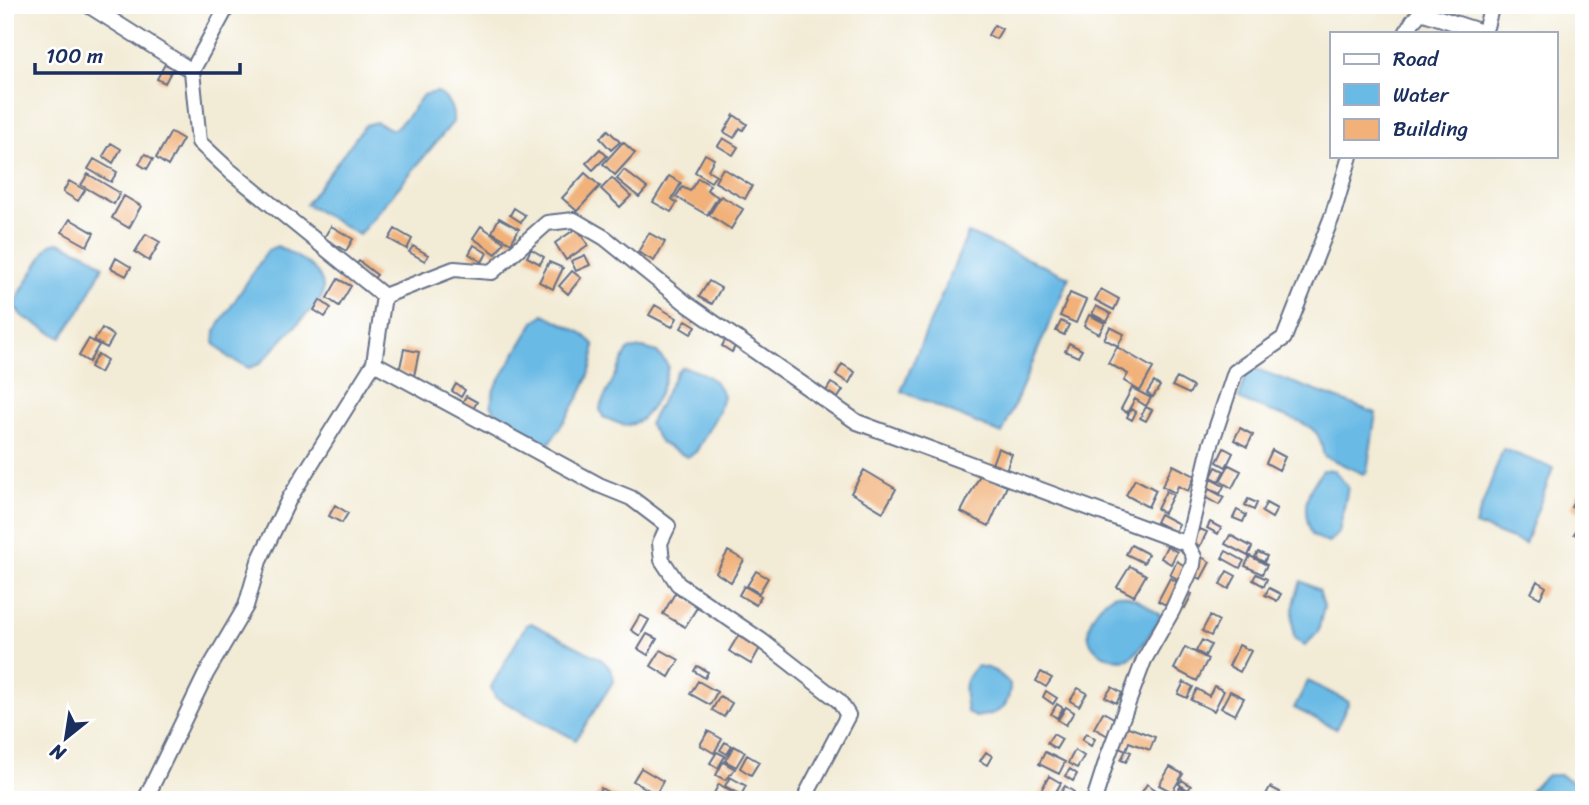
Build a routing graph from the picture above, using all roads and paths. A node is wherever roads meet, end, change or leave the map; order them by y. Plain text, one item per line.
1 (88, 5) edge
2 (228, 5) edge
3 (1492, 5) edge
4 (1407, 32) edge
5 (1482, 32) edge
6 (1482, 32) edge
7 (192, 71) junction
8 (1349, 158) edge
9 (384, 296) junction
10 (374, 363) junction
11 (1187, 544) junction
12 (145, 800) edge
13 (809, 800) edge
14 (1094, 800) edge

1 - 7 street
2 - 7 street
3 - 6 street
4 - 5 street
7 - 9 street
8 - 11 street
9 - 10 street
9 - 11 street
10 - 12 street
10 - 13 street
11 - 14 street

